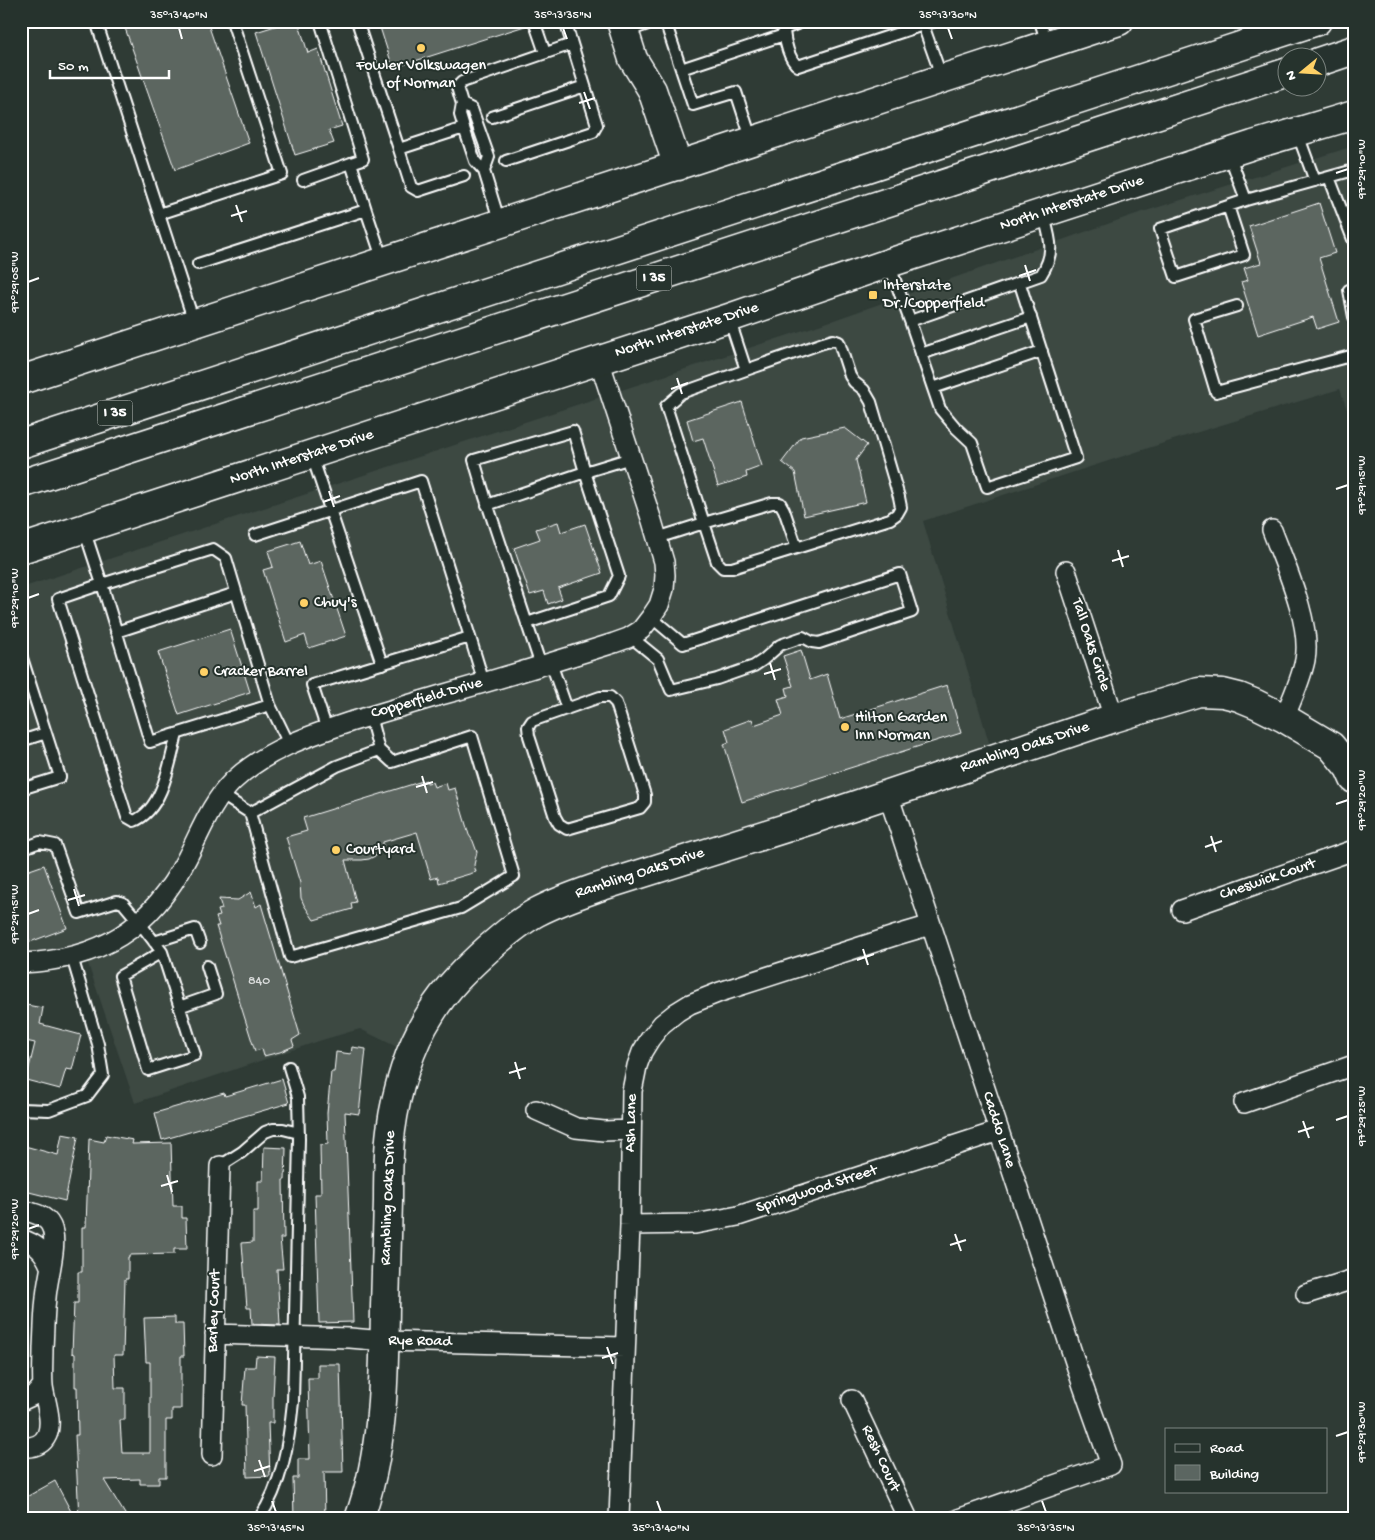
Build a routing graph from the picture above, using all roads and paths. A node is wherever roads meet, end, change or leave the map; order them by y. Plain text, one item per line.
1 (96, 21) edge
2 (232, 21) edge
3 (320, 21) edge
4 (357, 21) edge
5 (534, 21) edge
6 (565, 21) edge
7 (657, 21) edge
8 (664, 21) edge
9 (804, 21) edge
10 (935, 21) edge
11 (1119, 21) edge
12 (1317, 21) edge
13 (922, 23) edge
14 (623, 27) edge
15 (1044, 33) edge
16 (784, 35) junction
17 (572, 44) junction
18 (1354, 50) edge
19 (545, 53) junction
20 (1328, 59) edge
21 (681, 69) junction
22 (1278, 75) edge
23 (942, 79) junction
24 (585, 86) junction
25 (462, 104) junction
26 (1354, 116) edge
27 (492, 117) dead end
28 (464, 128) junction
29 (1297, 132) junction
30 (752, 142) junction
31 (399, 149) junction
32 (1229, 153) junction
33 (506, 161) dead end
34 (351, 163) junction
35 (669, 169) junction
36 (1354, 170) edge
37 (484, 171) junction
38 (464, 176) dead end
39 (1329, 177) junction
40 (303, 180) dead end
41 (1315, 181) junction
42 (1246, 200) junction
43 (1228, 206) junction
44 (366, 210) junction
45 (1043, 213) junction
46 (159, 214) junction
47 (500, 224) junction
48 (1354, 242) edge
49 (383, 262) junction
50 (889, 263) junction
51 (198, 264) dead end
52 (1020, 284) junction
53 (1354, 288) edge
54 (1237, 306) dead end
55 (1031, 317) junction
56 (1354, 317) edge
57 (729, 318) junction
58 (910, 321) junction
59 (195, 323) junction
60 (1042, 351) junction
61 (921, 354) junction
62 (1354, 355) edge
63 (599, 360) junction
64 (746, 370) junction
65 (21, 380) edge
66 (933, 388) junction
67 (21, 444) edge
68 (312, 454) junction
69 (631, 458) junction
70 (585, 472) junction
71 (21, 484) edge
72 (487, 505) junction
73 (330, 510) junction
74 (704, 523) junction
75 (84, 529) junction
76 (1272, 530) dead end
77 (256, 535) dead end
78 (657, 538) junction
79 (797, 548) junction
80 (21, 550) edge
81 (1066, 571) dead end
82 (102, 584) junction
83 (236, 593) junction
84 (651, 617) junction
85 (527, 623) junction
86 (116, 632) junction
87 (470, 637) junction
88 (631, 637) junction
89 (21, 655) edge
90 (382, 664) junction
91 (546, 664) junction
92 (484, 682) junction
93 (270, 705) junction
94 (567, 709) junction
95 (370, 716) junction
96 (1114, 718) junction
97 (1284, 718) junction
98 (327, 730) junction
99 (46, 733) junction
100 (178, 734) junction
101 (21, 741) edge
102 (289, 744) junction
103 (379, 750) junction
104 (1354, 779) edge
105 (21, 789) edge
106 (888, 794) junction
107 (222, 795) junction
108 (250, 813) junction
109 (21, 849) edge
110 (1354, 850) edge
111 (1182, 910) dead end
112 (139, 922) junction
113 (931, 925) junction
114 (154, 942) junction
115 (200, 944) dead end
116 (162, 952) junction
117 (72, 957) junction
118 (21, 963) edge
119 (206, 966) dead end
120 (179, 1007) junction
121 (1354, 1066) edge
122 (289, 1067) dead end
123 (1244, 1103) dead end
124 (21, 1109) edge
125 (536, 1110) dead end
126 (631, 1130) junction
127 (999, 1131) junction
128 (299, 1133) junction
129 (220, 1166) joint
130 (21, 1210) edge
131 (630, 1225) junction
132 (21, 1239) edge
133 (50, 1266) junction
134 (1354, 1279) edge
135 (1306, 1294) dead end
136 (215, 1334) junction
137 (294, 1336) junction
138 (386, 1342) junction
139 (624, 1347) junction
140 (43, 1385) junction
141 (852, 1400) dead end
142 (21, 1401) edge
143 (21, 1447) edge
144 (212, 1455) dead end
145 (259, 1519) edge
146 (359, 1519) edge
147 (619, 1519) edge
148 (908, 1519) edge
149 (958, 1519) edge

1 - 46 lane
2 - 46 lane
3 - 34 lane
4 - 31 lane
5 - 19 lane
6 - 17 lane
7 - 14 lane
8 - 21 lane
9 - 16 lane
10 - 13 lane
11 - 15 main road
12 - 67 main road, I 35
13 - 16 lane
13 - 23 lane
14 - 35 main road
15 - 23 main road
16 - 21 lane
17 - 19 lane
17 - 24 lane
18 - 20 main road
19 - 25 lane
21 - 30 lane
22 - 71 main road, I 35
23 - 30 main road
24 - 27 lane
24 - 33 lane
25 - 28 lane
25 - 37 lane
26 - 29 main road, North Interstate Drive
28 - 31 lane
28 - 37 lane
29 - 32 main road, North Interstate Drive
29 - 41 lane
30 - 35 main road
31 - 38 lane
32 - 42 lane
32 - 45 main road, North Interstate Drive
34 - 40 lane
34 - 44 lane
35 - 47 main road
36 - 39 lane
37 - 47 lane
39 - 41 lane
39 - 48 lane
41 - 42 lane
42 - 43 lane
43 - 43 lane
44 - 49 lane
44 - 51 lane
45 - 50 main road, North Interstate Drive
45 - 52 lane
46 - 59 lane
47 - 49 main road
49 - 59 main road
50 - 57 main road, North Interstate Drive
50 - 58 lane
52 - 55 lane
52 - 58 lane
53 - 56 lane
54 - 62 lane
55 - 60 lane
55 - 61 lane
57 - 63 main road, North Interstate Drive
57 - 64 lane
58 - 61 lane
59 - 65 main road
60 - 66 lane
60 - 66 lane
61 - 66 lane
63 - 68 main road, North Interstate Drive
63 - 69 street, Copperfield Drive
64 - 74 lane
64 - 79 lane
68 - 73 lane
68 - 75 main road, North Interstate Drive
69 - 70 lane
69 - 78 street, Copperfield Drive
70 - 72 lane
70 - 72 lane
70 - 85 lane
72 - 85 lane
73 - 77 lane
73 - 87 lane
73 - 90 lane
74 - 78 lane
74 - 79 lane
74 - 79 lane
75 - 80 main road, North Interstate Drive
75 - 82 lane
76 - 97 street
78 - 84 street, Copperfield Drive
81 - 96 street, Tall Oaks Circle
82 - 83 lane
82 - 86 lane
82 - 100 lane
83 - 86 lane
83 - 93 lane
84 - 88 street, Copperfield Drive
84 - 88 lane
85 - 91 lane
86 - 100 lane
87 - 90 lane
87 - 92 lane
88 - 91 street, Copperfield Drive
89 - 99 lane
90 - 98 lane
91 - 92 street, Copperfield Drive
91 - 94 lane
92 - 95 street, Copperfield Drive
93 - 100 lane
93 - 102 lane
94 - 94 lane
95 - 98 street, Copperfield Drive
95 - 103 lane
96 - 97 main road, Rambling Oaks Drive
96 - 106 main road, Rambling Oaks Drive
97 - 104 main road, Rambling Oaks Drive
98 - 102 street, Copperfield Drive
99 - 101 lane
99 - 105 lane
102 - 107 street, Copperfield Drive
103 - 108 lane
103 - 108 lane
106 - 113 street, Caddo Lane
106 - 138 main road, Rambling Oaks Drive
107 - 108 lane
107 - 112 street, Copperfield Drive
109 - 112 lane
110 - 111 street, Cheswick Court
112 - 114 lane
112 - 117 street, Copperfield Drive
113 - 126 street, Ash Lane
113 - 127 street, Caddo Lane
114 - 115 lane
114 - 116 lane
116 - 120 lane
116 - 120 lane
117 - 118 street, Copperfield Drive
117 - 124 lane
119 - 120 lane
121 - 123 street
122 - 128 lane
125 - 126 street
126 - 131 street, Ash Lane
127 - 131 street, Springwood Street
127 - 149 street, Caddo Lane
128 - 129 lane
128 - 137 lane
129 - 136 street, Barley Court
130 - 133 street
131 - 139 street, Ash Lane
132 - 133 street
133 - 140 street
134 - 135 street
136 - 137 street, Rye Road
136 - 144 street, Barley Court
137 - 138 street, Rye Road
137 - 145 lane
138 - 139 street, Rye Road
138 - 146 main road, Rambling Oaks Drive
139 - 147 street, Ash Lane
140 - 142 street
140 - 143 street
141 - 148 street, Resh Court

